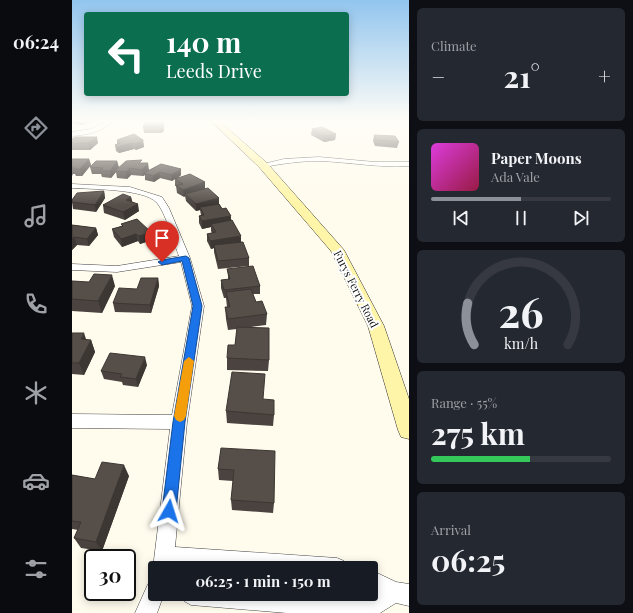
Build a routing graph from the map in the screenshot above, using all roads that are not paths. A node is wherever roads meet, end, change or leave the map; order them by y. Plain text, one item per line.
1 (246, 149) edge
2 (263, 164) junction
3 (409, 164) edge
4 (72, 186) edge
5 (186, 258) junction
6 (72, 267) edge
7 (72, 421) edge
8 (179, 422) junction
9 (409, 430) edge
10 (164, 561) edge
11 (378, 583) edge
12 (401, 594) edge
13 (151, 601) edge
14 (273, 601) edge
15 (146, 613) edge

1 - 2 main road, Furys Ferry Road
2 - 3 street
2 - 9 main road, Furys Ferry Road
4 - 5 street
5 - 6 street
5 - 8 street
7 - 8 street
8 - 10 street
11 - 12 street
12 - 14 street
13 - 15 street

